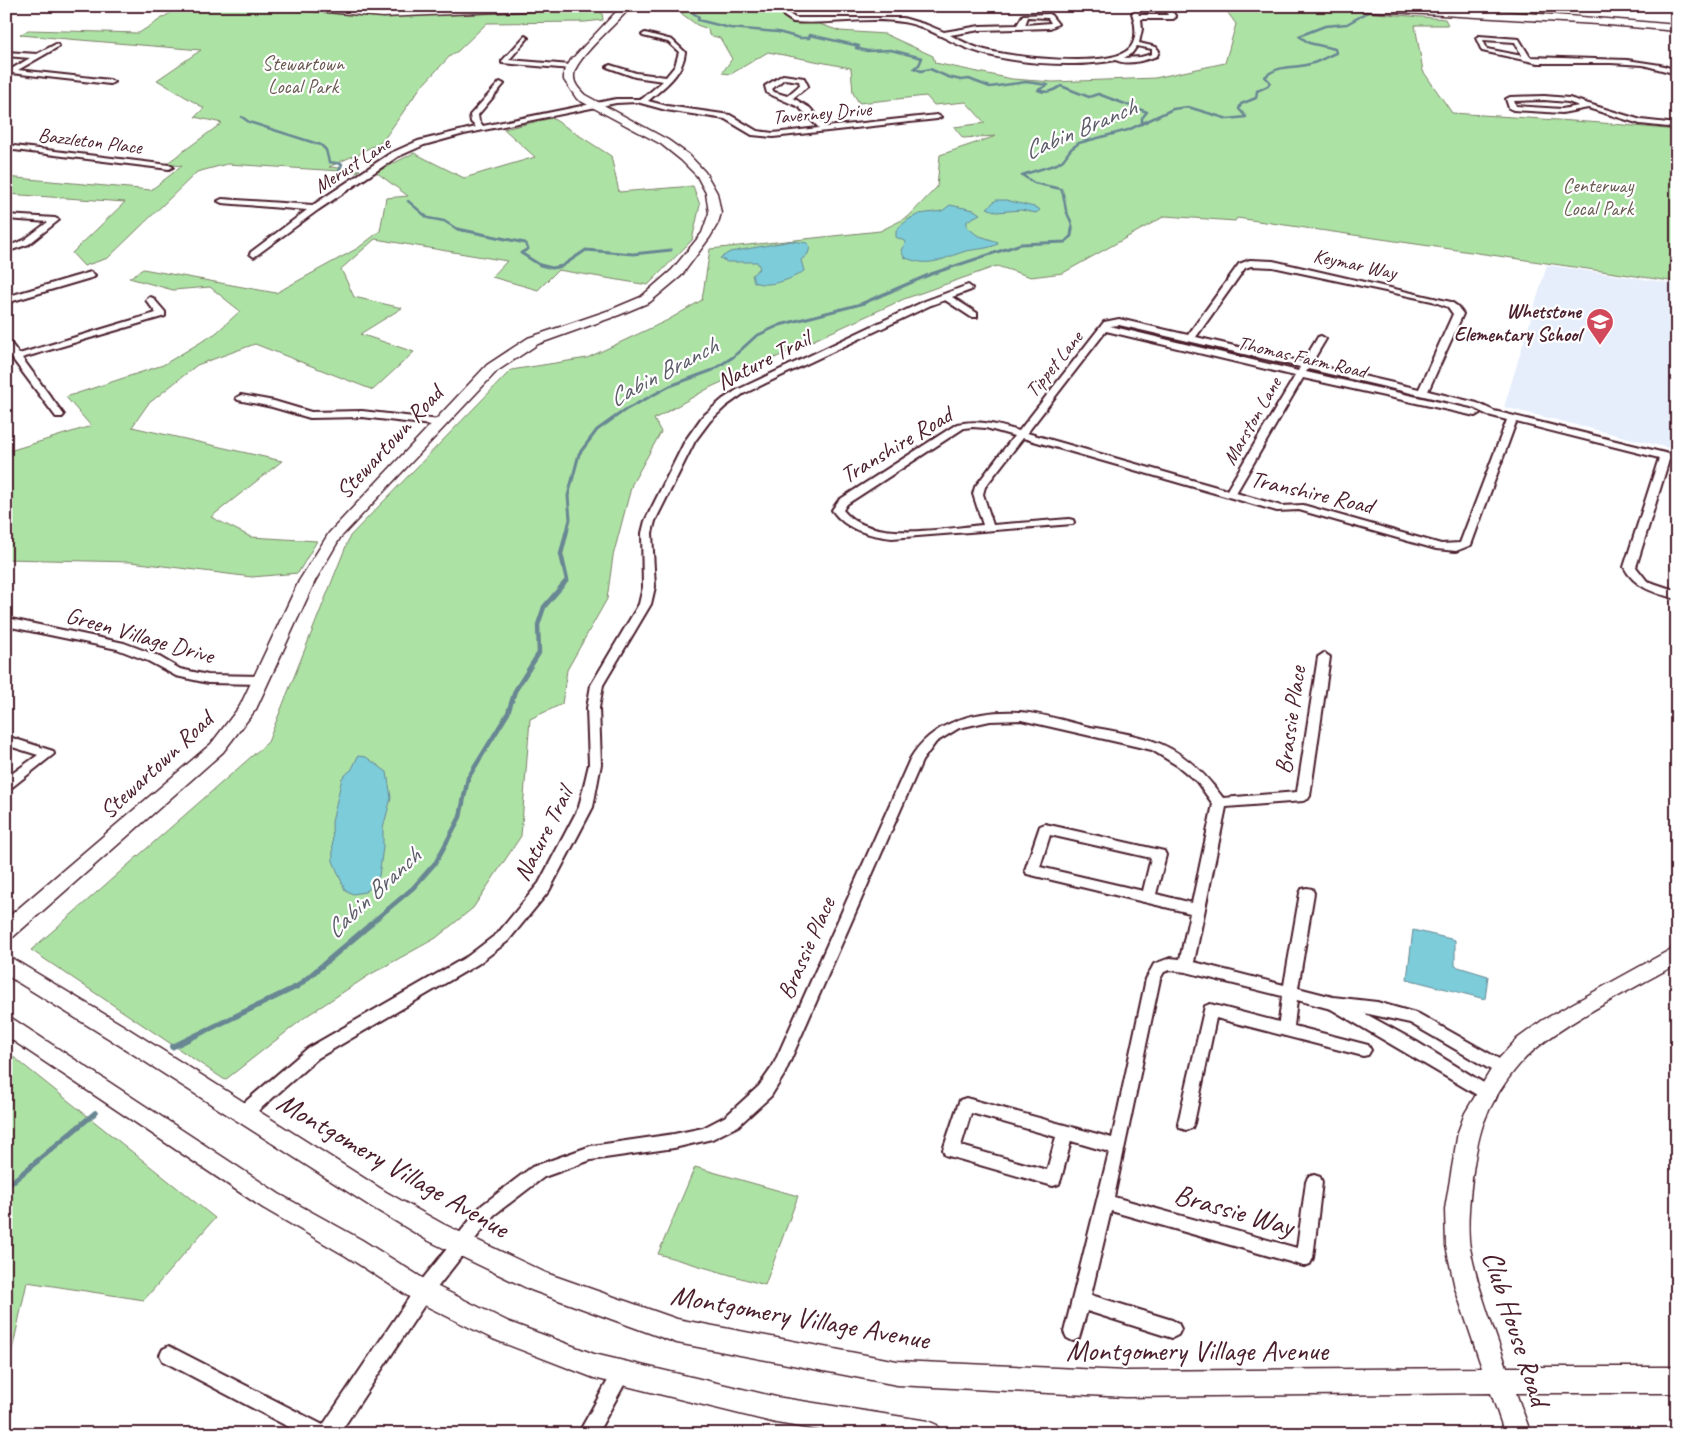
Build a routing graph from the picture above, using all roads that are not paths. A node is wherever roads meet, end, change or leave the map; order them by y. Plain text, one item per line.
1 (293, 6) edge
2 (569, 6) edge
3 (623, 6) edge
4 (785, 6) edge
5 (1339, 6) edge
6 (1674, 6) edge
7 (1677, 13) edge
8 (1137, 17) junction
9 (1018, 27) junction
10 (1677, 28) edge
11 (946, 34) junction
12 (644, 35) dead end
13 (525, 38) dead end
14 (1136, 44) junction
15 (56, 46) dead end
16 (6, 54) edge
17 (37, 56) junction
18 (1527, 59) junction
19 (1109, 60) junction
20 (610, 66) dead end
21 (571, 67) junction
22 (9, 72) edge
23 (1677, 72) edge
24 (668, 79) junction
25 (110, 82) dead end
26 (500, 84) dead end
27 (789, 98) dead end
28 (644, 101) junction
29 (597, 105) junction
30 (1589, 106) junction
31 (937, 117) dead end
32 (1677, 126) edge
33 (481, 128) junction
34 (824, 130) junction
35 (6, 147) edge
36 (169, 168) dead end
37 (222, 201) dead end
38 (315, 208) junction
39 (6, 217) edge
40 (6, 250) edge
41 (254, 254) dead end
42 (91, 275) dead end
43 (968, 288) dead end
44 (945, 296) junction
45 (6, 300) edge
46 (150, 300) dead end
47 (974, 315) dead end
48 (1119, 322) joint
49 (1105, 328) junction
50 (1191, 338) junction
51 (1321, 339) dead end
52 (6, 344) edge
53 (17, 356) junction
54 (1306, 365) junction
55 (1300, 374) junction
56 (1422, 392) junction
57 (241, 398) dead end
58 (1491, 412) junction
59 (58, 415) dead end
60 (1513, 418) junction
61 (440, 423) junction
62 (1020, 434) junction
63 (1665, 456) junction
64 (1677, 459) edge
65 (1230, 494) junction
66 (1069, 522) dead end
67 (989, 528) junction
68 (1677, 595) edge
69 (6, 622) edge
70 (1324, 657) dead end
71 (262, 680) junction
72 (6, 740) edge
73 (6, 785) edge
74 (1220, 803) junction
75 (1307, 893) dead end
76 (1148, 898) junction
77 (1198, 910) junction
78 (6, 931) edge
79 (1677, 954) edge
80 (6, 965) edge
81 (1186, 966) junction
82 (1290, 992) junction
83 (1333, 1003) junction
84 (6, 1025) edge
85 (1286, 1030) junction
86 (1363, 1050) dead end
87 (1503, 1069) junction
88 (1488, 1094) junction
89 (244, 1113) junction
90 (1186, 1123) dead end
91 (1065, 1133) junction
92 (1118, 1147) junction
93 (1314, 1182) dead end
94 (1104, 1202) junction
95 (460, 1245) junction
96 (423, 1292) junction
97 (1082, 1301) junction
98 (1172, 1329) dead end
99 (1073, 1332) dead end
100 (169, 1354) dead end
101 (622, 1372) junction
102 (1499, 1380) junction
103 (1677, 1380) edge
104 (322, 1434) edge
105 (328, 1434) edge
106 (587, 1434) edge
107 (928, 1434) edge
108 (1518, 1434) edge

1 - 2 street
3 - 21 street
4 - 11 street
5 - 10 street
6 - 7 street
8 - 8 street
8 - 14 street
9 - 9 street
9 - 11 street
11 - 19 street
12 - 24 street
13 - 21 street
14 - 19 street
14 - 19 street
15 - 17 street
16 - 17 street
17 - 22 street
18 - 18 street
18 - 23 street
20 - 24 street
21 - 29 street, Stewartown Road
22 - 25 street
24 - 28 street
26 - 33 street
27 - 34 street
28 - 29 street, Taverney Drive
28 - 34 street, Taverney Drive
29 - 33 street, Merust Lane
29 - 61 street, Stewartown Road
30 - 30 street
30 - 32 street
31 - 34 street, Taverney Drive
33 - 38 street, Merust Lane
35 - 36 street, Bazzleton Place
37 - 38 street
38 - 41 street, Merust Lane
39 - 40 street
42 - 45 street
43 - 44 street, Nature Trail
44 - 47 street
44 - 89 street, Nature Trail
46 - 53 street
48 - 49 street, Tippet Lane
48 - 50 street, Thomas Farm Road
49 - 55 street, Thomas Farm Road
49 - 62 street, Tippet Lane
50 - 54 street, Thomas Farm Road
50 - 56 street, Keymar Way
51 - 54 street, Marston Lane
52 - 53 street
53 - 59 street
54 - 55 street, Marston Lane
54 - 56 street, Thomas Farm Road
55 - 58 street, Thomas Farm Road
55 - 65 street, Marston Lane
56 - 58 street, Thomas Farm Road
57 - 61 street
58 - 60 street, Thomas Farm Road
60 - 63 street, Thomas Farm Road
60 - 65 street, Transhire Road
61 - 71 street, Stewartown Road
62 - 65 street, Transhire Road
62 - 67 street
62 - 67 street, Transhire Road
63 - 64 street, Thomas Farm Road
63 - 68 street
66 - 67 street, Transhire Road
69 - 71 street, Green Village Drive
70 - 74 street, Brassie Place
71 - 78 street, Stewartown Road
72 - 73 street
74 - 77 street
74 - 95 street, Brassie Place
75 - 82 street
76 - 76 street
76 - 77 street
77 - 81 street
79 - 87 street, Club House Road
80 - 89 street, Montgomery Village Avenue
81 - 82 street
81 - 92 street
82 - 83 street
82 - 85 street
83 - 87 street
83 - 88 street
84 - 96 street
85 - 86 street
85 - 90 street
87 - 88 street, Club House Road
88 - 102 street, Club House Road
89 - 95 street, Montgomery Village Avenue
91 - 91 street
91 - 92 street
92 - 94 street
93 - 94 street, Brassie Way
94 - 97 street
95 - 96 street, Brassie Place
95 - 102 street, Montgomery Village Avenue
96 - 101 street
96 - 105 street, Brassie Place
97 - 98 street
97 - 99 street
100 - 104 street
101 - 106 street
101 - 107 street
102 - 103 street, Montgomery Village Avenue
102 - 108 street, Club House Road

